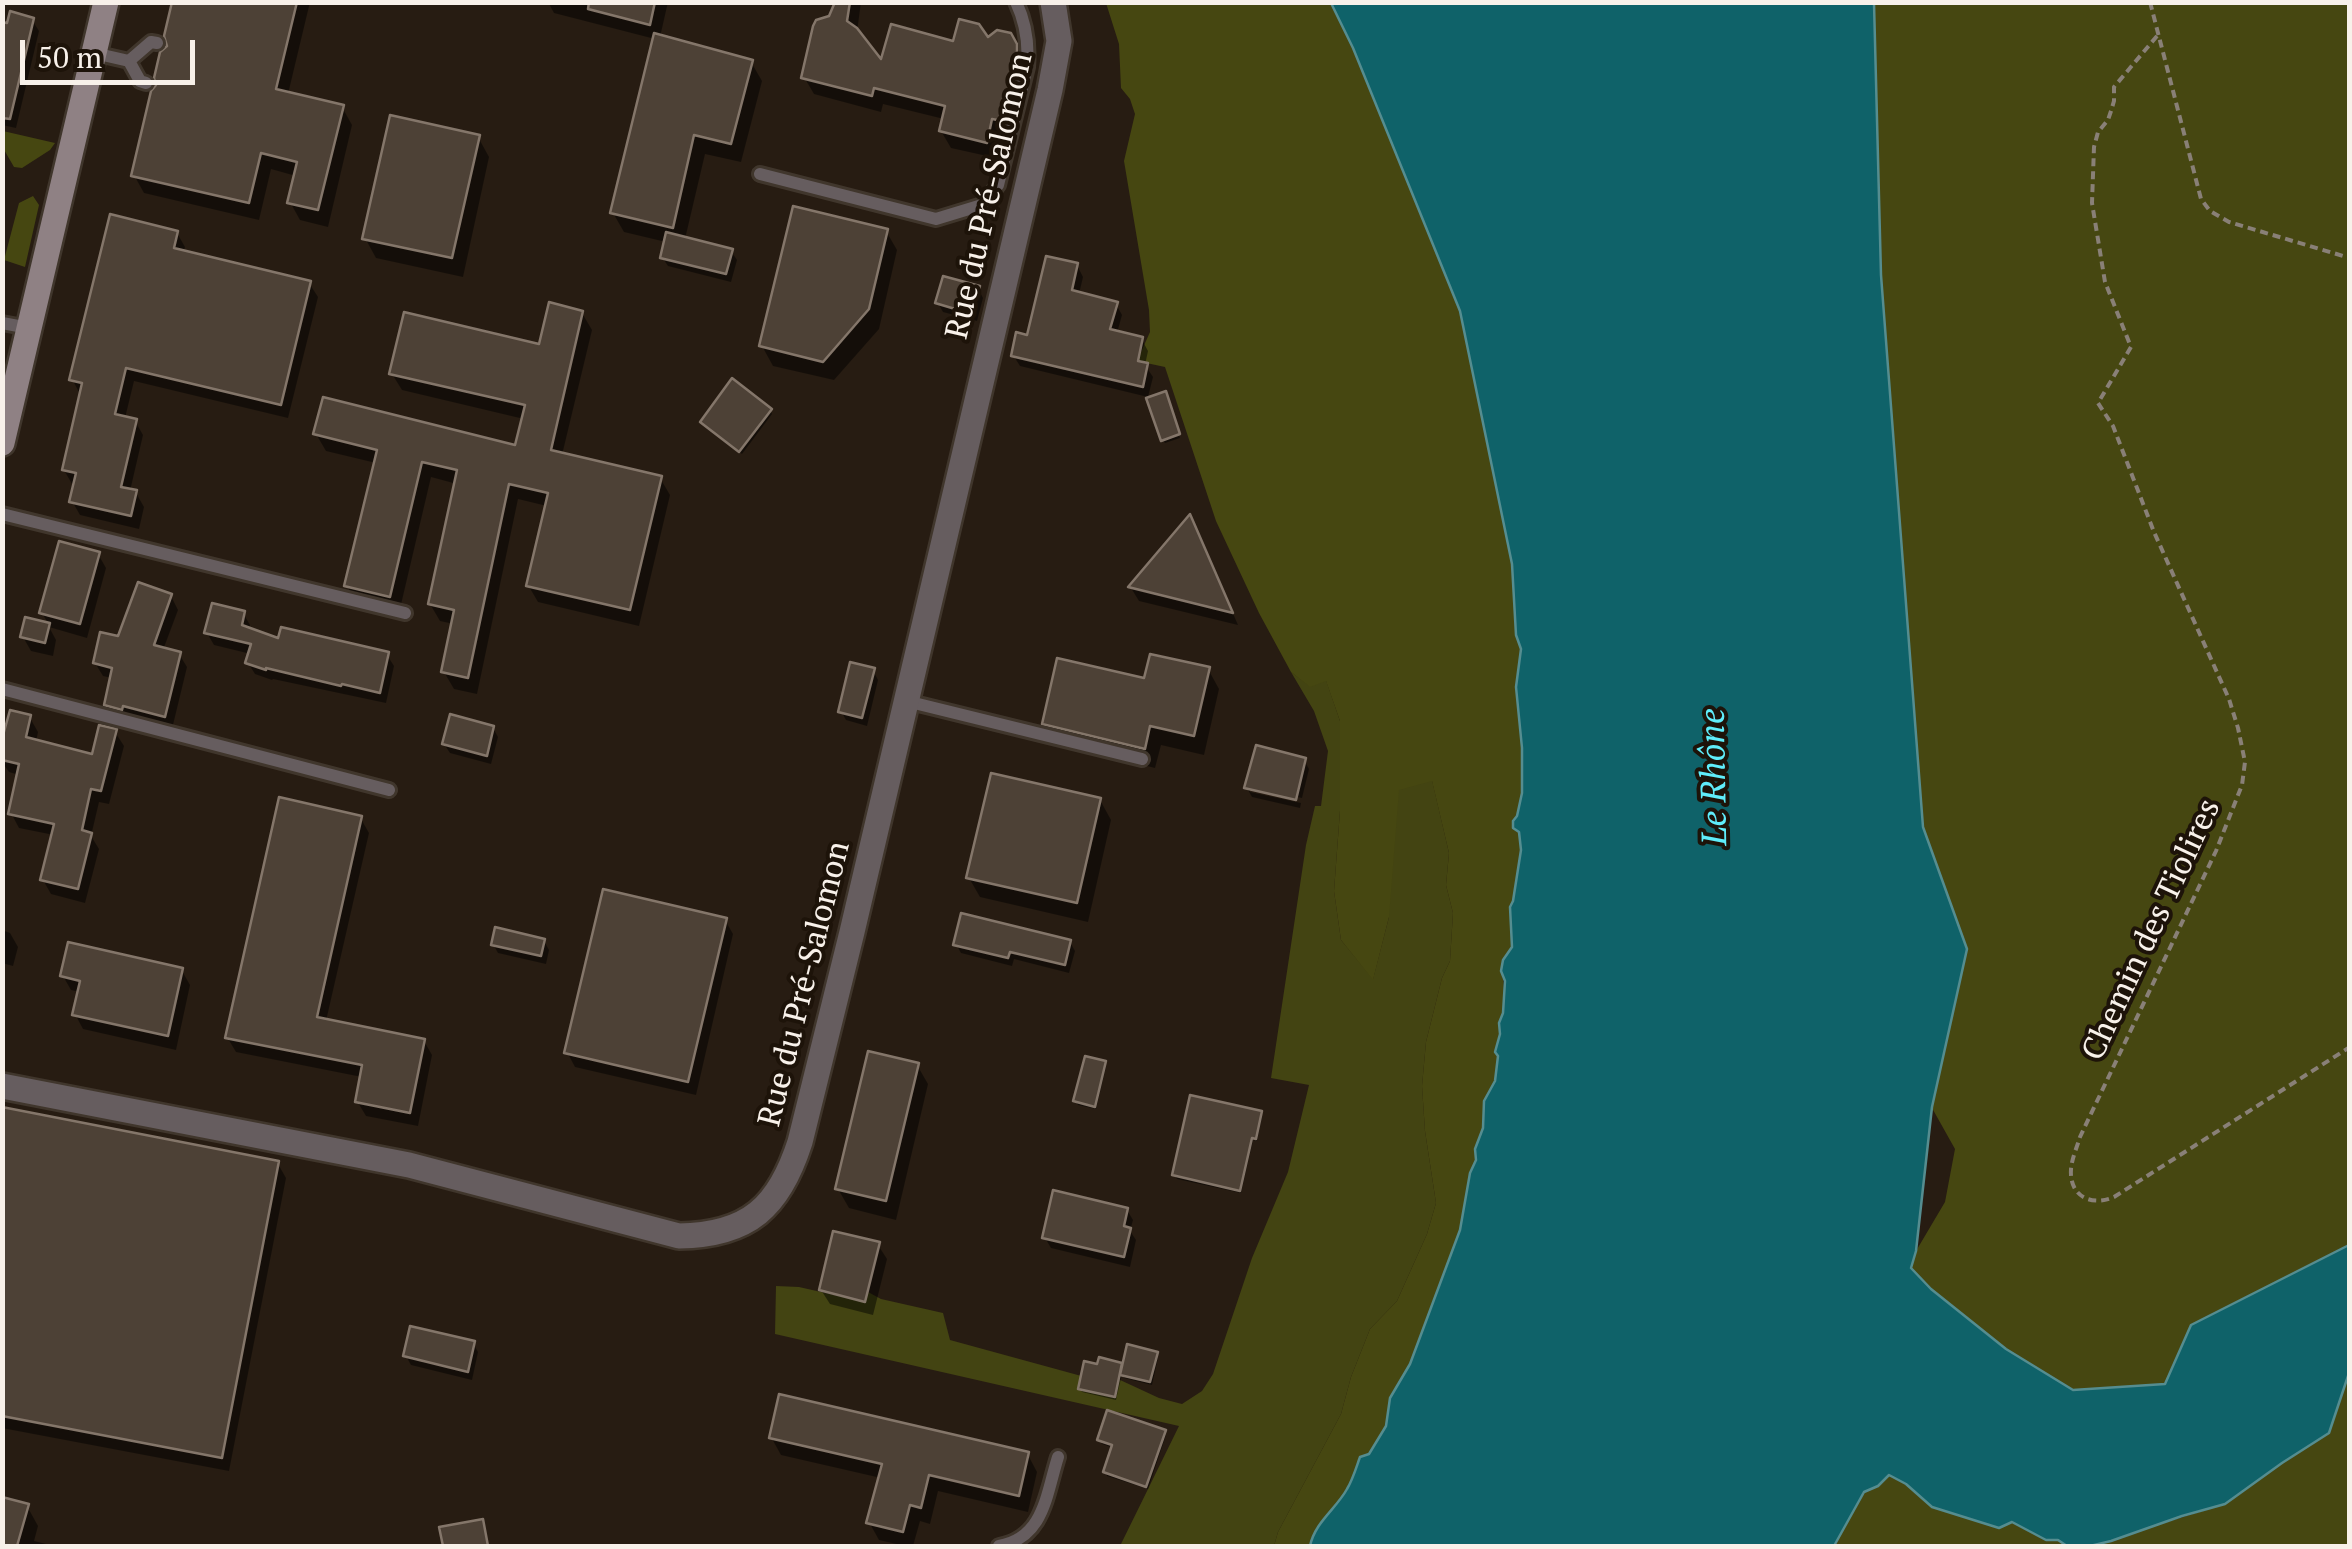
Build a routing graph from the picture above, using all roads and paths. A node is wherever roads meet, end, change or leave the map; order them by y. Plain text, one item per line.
1 (106, 2) edge
2 (1016, 2) edge
3 (1054, 2) edge
4 (2150, 2) edge
5 (2157, 36) junction
6 (157, 43) dead end
7 (94, 53) junction
8 (129, 61) junction
9 (146, 83) dead end
10 (760, 174) dead end
11 (2350, 258) edge
12 (2, 323) edge
13 (30, 328) junction
14 (2, 443) edge
15 (2, 514) edge
16 (404, 613) dead end
17 (2, 689) edge
18 (906, 701) junction
19 (1142, 759) dead end
20 (388, 790) dead end
21 (2350, 1048) edge
22 (2, 1086) edge
23 (1058, 1458) dead end
24 (999, 1546) edge

1 - 7 main road
2 - 10 lane
3 - 18 street, Rue du Pré-Salomon
4 - 5 path
5 - 11 path
5 - 21 path, Chemin des Tiolires
6 - 8 lane
7 - 8 lane
7 - 13 main road
8 - 9 lane
12 - 13 lane
13 - 14 main road
15 - 16 lane
17 - 20 lane
18 - 19 lane
18 - 22 street, Rue du Pré-Salomon
23 - 24 lane

